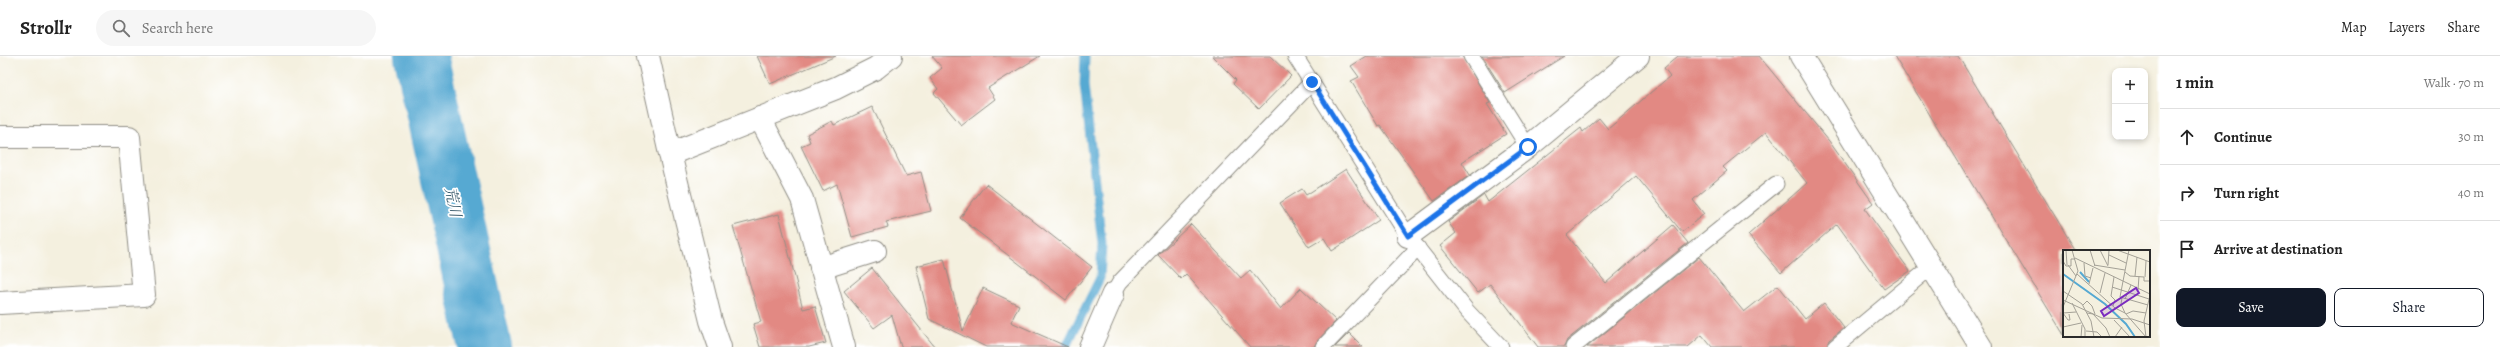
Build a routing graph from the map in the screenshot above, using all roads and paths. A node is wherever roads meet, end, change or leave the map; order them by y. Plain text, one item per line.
1 (648, 56) edge
2 (891, 56) edge
3 (1295, 56) edge
4 (1471, 56) edge
5 (1801, 56) edge
6 (1635, 57) edge
7 (1312, 82) junction
8 (760, 118) junction
9 (0, 137) edge
10 (1528, 147) junction
11 (670, 154) junction
12 (1776, 184) dead end
13 (1413, 242) junction
14 (875, 252) dead end
15 (1931, 267) junction
16 (821, 268) junction
17 (1113, 294) joint
18 (0, 303) edge
19 (720, 347) edge
20 (844, 347) edge
21 (1090, 347) edge
22 (1323, 347) edge
23 (1501, 347) edge
24 (1573, 347) edge
25 (1834, 347) edge
26 (1981, 347) edge

1 - 11 street
2 - 8 street
3 - 7 lane
4 - 10 lane
5 - 15 street
6 - 10 street
7 - 13 lane
7 - 17 lane
8 - 11 street
8 - 16 street
9 - 18 street
10 - 13 street
11 - 19 street
12 - 24 lane
13 - 22 lane
13 - 23 lane
14 - 16 street
15 - 25 lane
15 - 26 street
16 - 20 street
17 - 21 street

